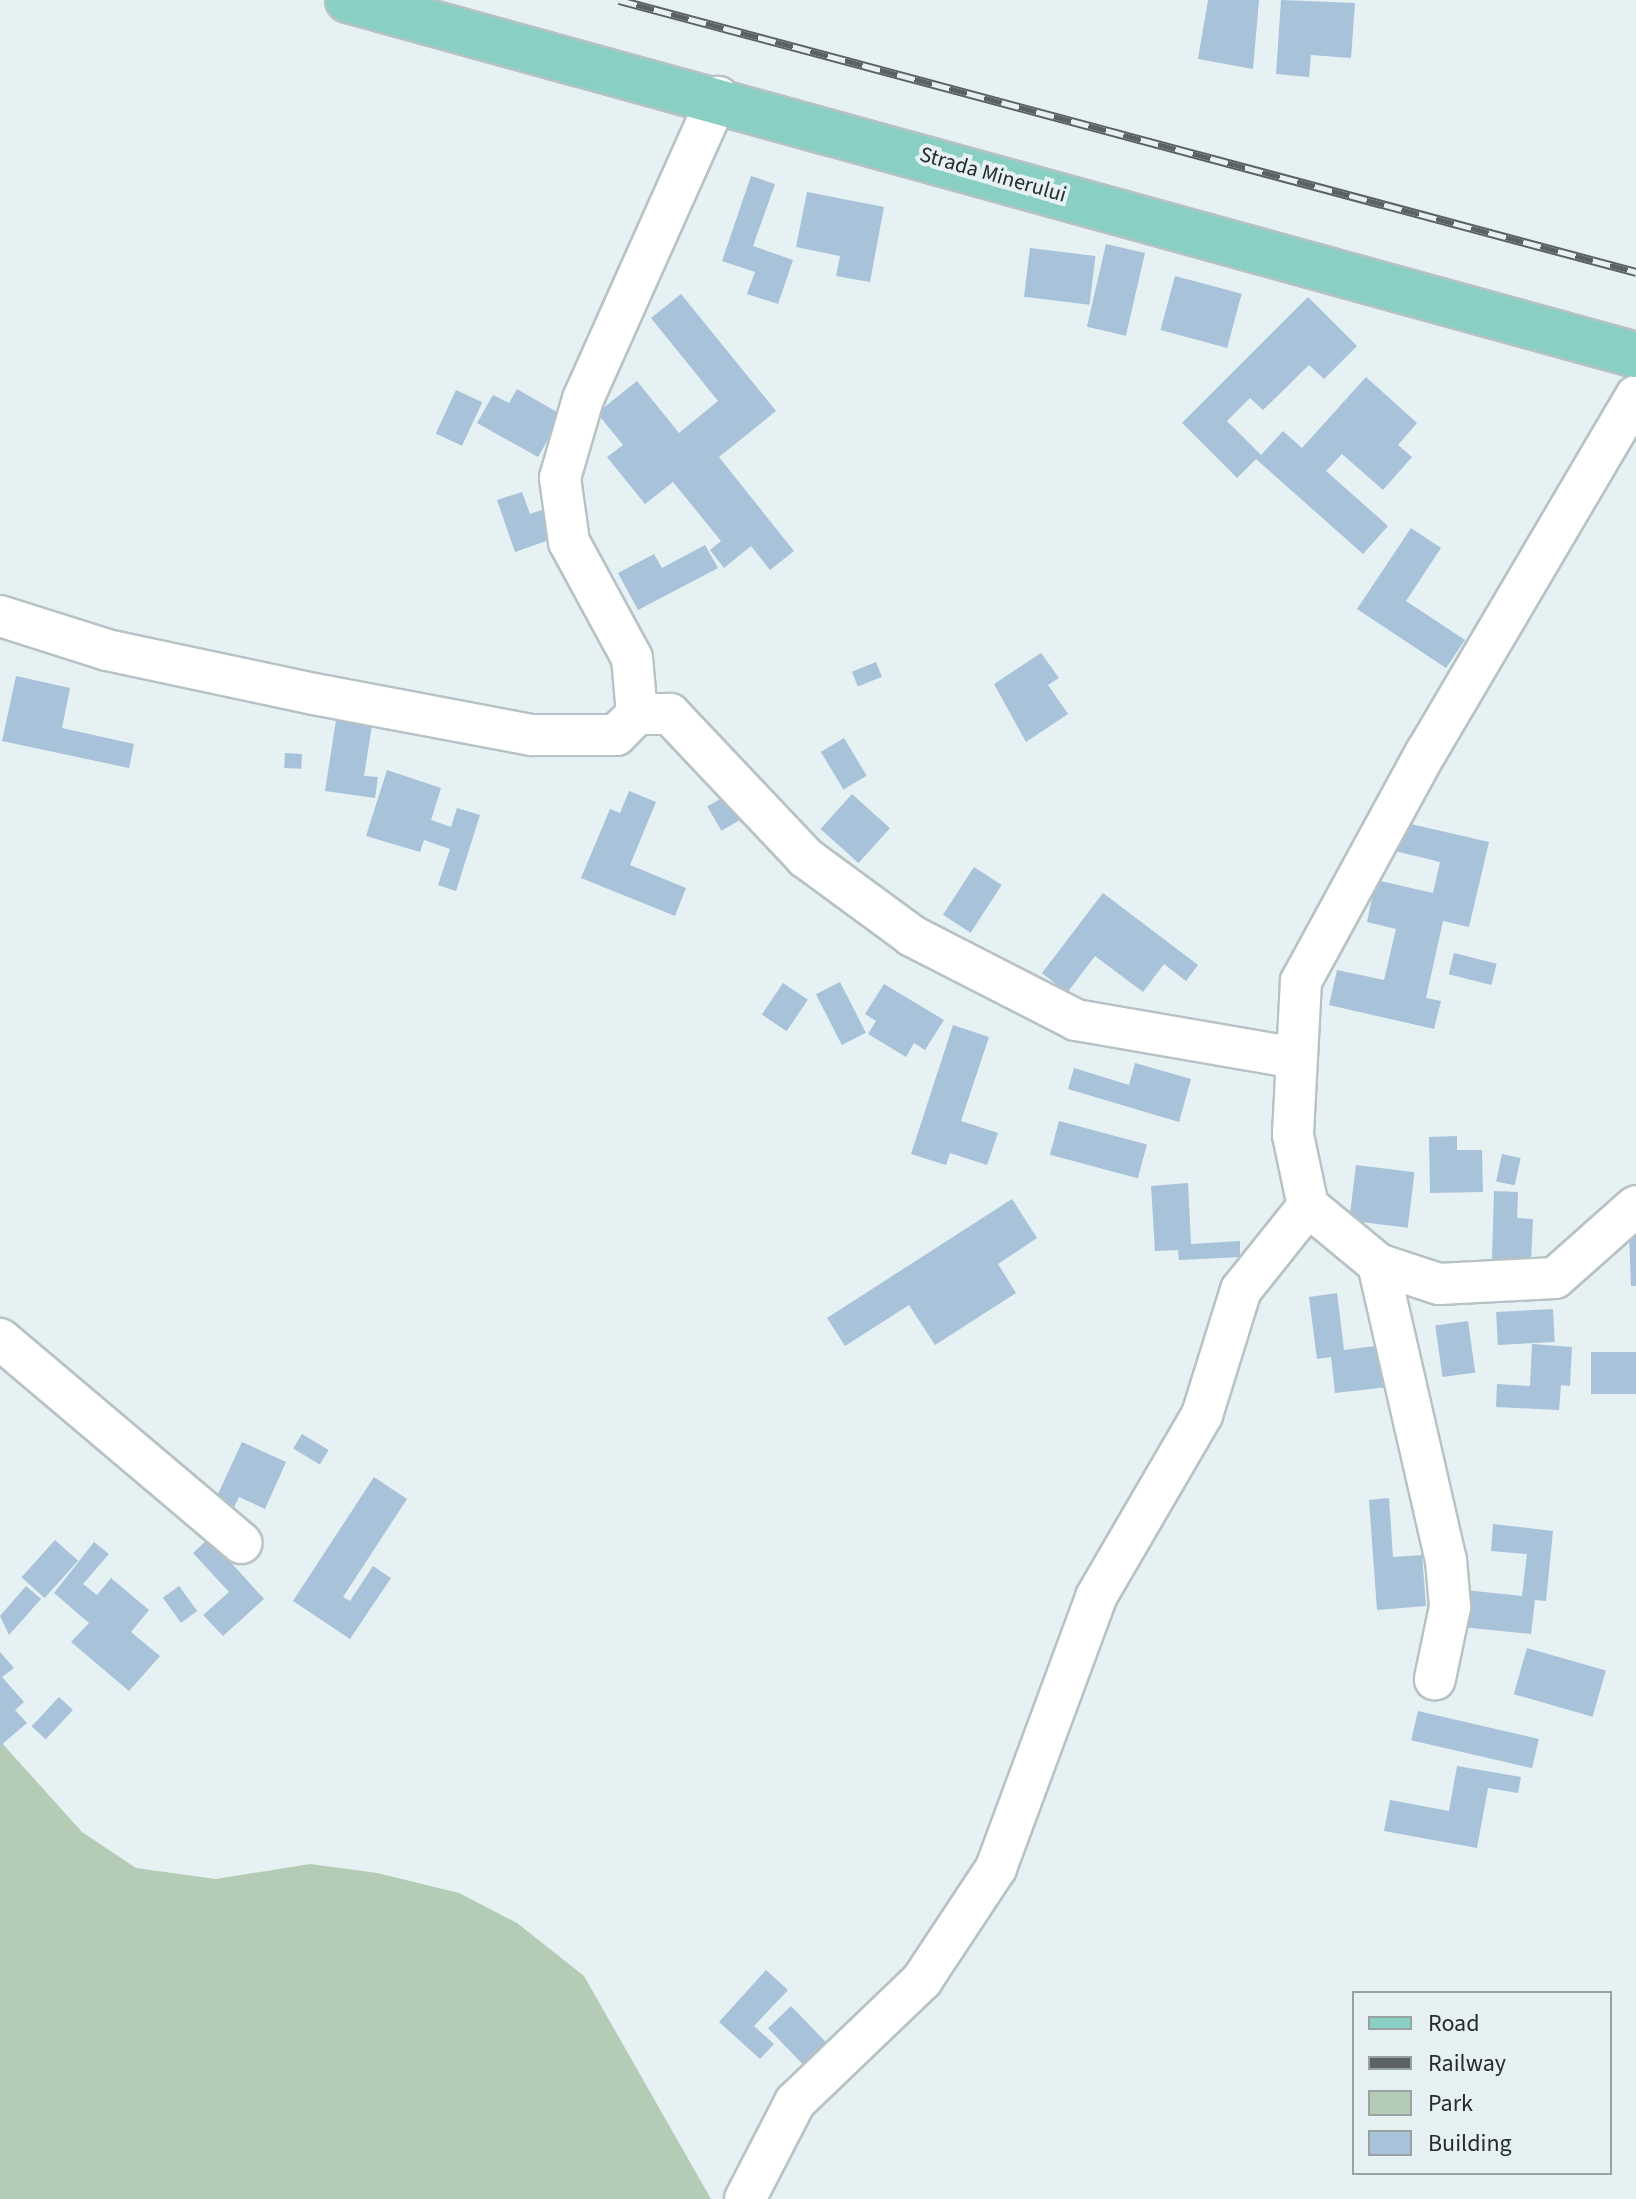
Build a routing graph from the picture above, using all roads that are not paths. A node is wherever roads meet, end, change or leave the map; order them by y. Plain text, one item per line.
1 (348, 0) edge
2 (718, 97) junction
3 (1636, 355) edge
4 (1636, 396) edge
5 (0, 616) edge
6 (637, 714) junction
7 (1297, 1058) junction
8 (1308, 1206) junction
9 (1636, 1206) edge
10 (1378, 1264) junction
11 (0, 1339) edge
12 (241, 1543) dead end
13 (1435, 1679) dead end
14 (745, 2199) edge

1 - 2 main road, Strada Minerului
2 - 3 main road, Strada Minerului
2 - 6 street
4 - 7 street
5 - 6 street
6 - 7 street
7 - 8 street
8 - 10 street
8 - 14 street
9 - 10 street
10 - 13 street
11 - 12 street

